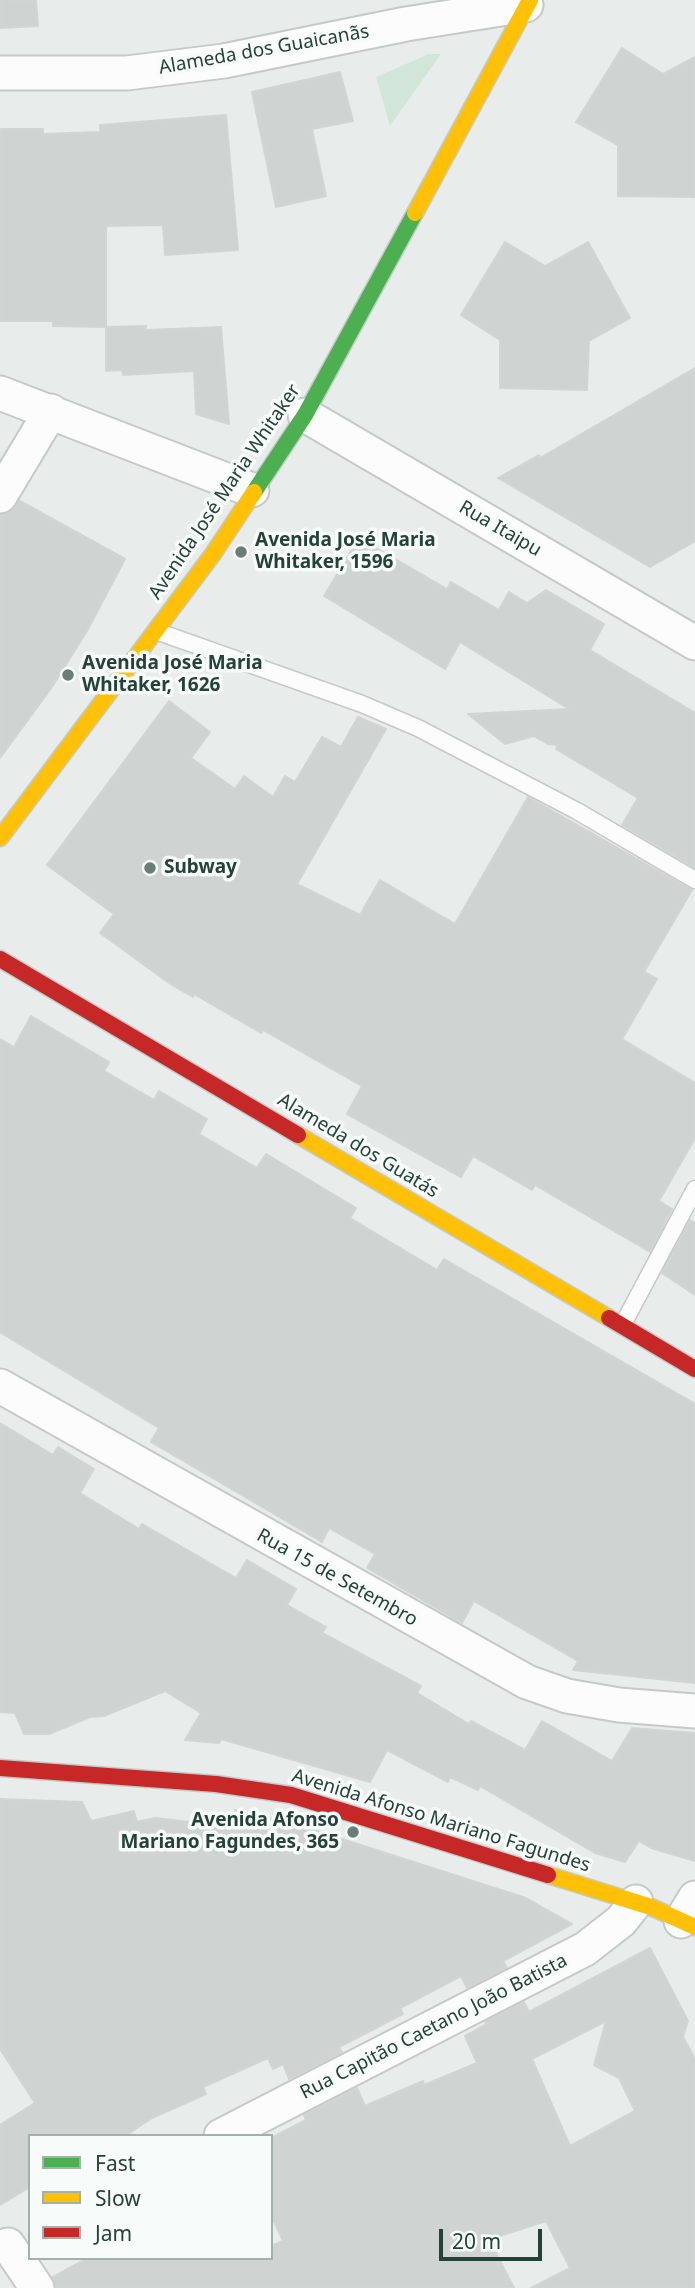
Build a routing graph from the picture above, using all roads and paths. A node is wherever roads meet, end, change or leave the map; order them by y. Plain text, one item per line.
1 (528, 3) edge
2 (464, 8) edge
3 (0, 74) edge
4 (0, 393) edge
5 (51, 411) junction
6 (305, 415) junction
7 (253, 490) junction
8 (0, 496) edge
9 (156, 631) junction
10 (695, 643) edge
11 (0, 838) edge
12 (695, 880) edge
13 (0, 959) edge
14 (695, 1189) edge
15 (622, 1326) junction
16 (695, 1369) edge
17 (0, 1387) edge
18 (695, 1711) edge
19 (0, 1768) edge
20 (636, 1902) junction
21 (690, 1915) edge
22 (225, 2134) edge
23 (13, 2243) edge
24 (37, 2288) edge

1 - 2 street, Alameda dos Guaicanãs
1 - 6 street, Avenida José Maria Whitaker
2 - 3 street, Alameda dos Guaicanãs
4 - 5 street
5 - 7 street
5 - 8 street
6 - 7 street, Avenida José Maria Whitaker
6 - 10 street, Rua Itaipu
7 - 9 street, Avenida José Maria Whitaker
9 - 11 street, Avenida José Maria Whitaker
9 - 12 lane
13 - 15 street, Alameda dos Guatás
14 - 15 lane
15 - 16 street, Alameda dos Guatás
17 - 18 street, Rua 15 de Setembro
19 - 20 street, Avenida Afonso Mariano Fagundes
20 - 21 street, Avenida Afonso Mariano Fagundes
20 - 22 street, Rua Capitão Caetano João Batista
23 - 24 street

